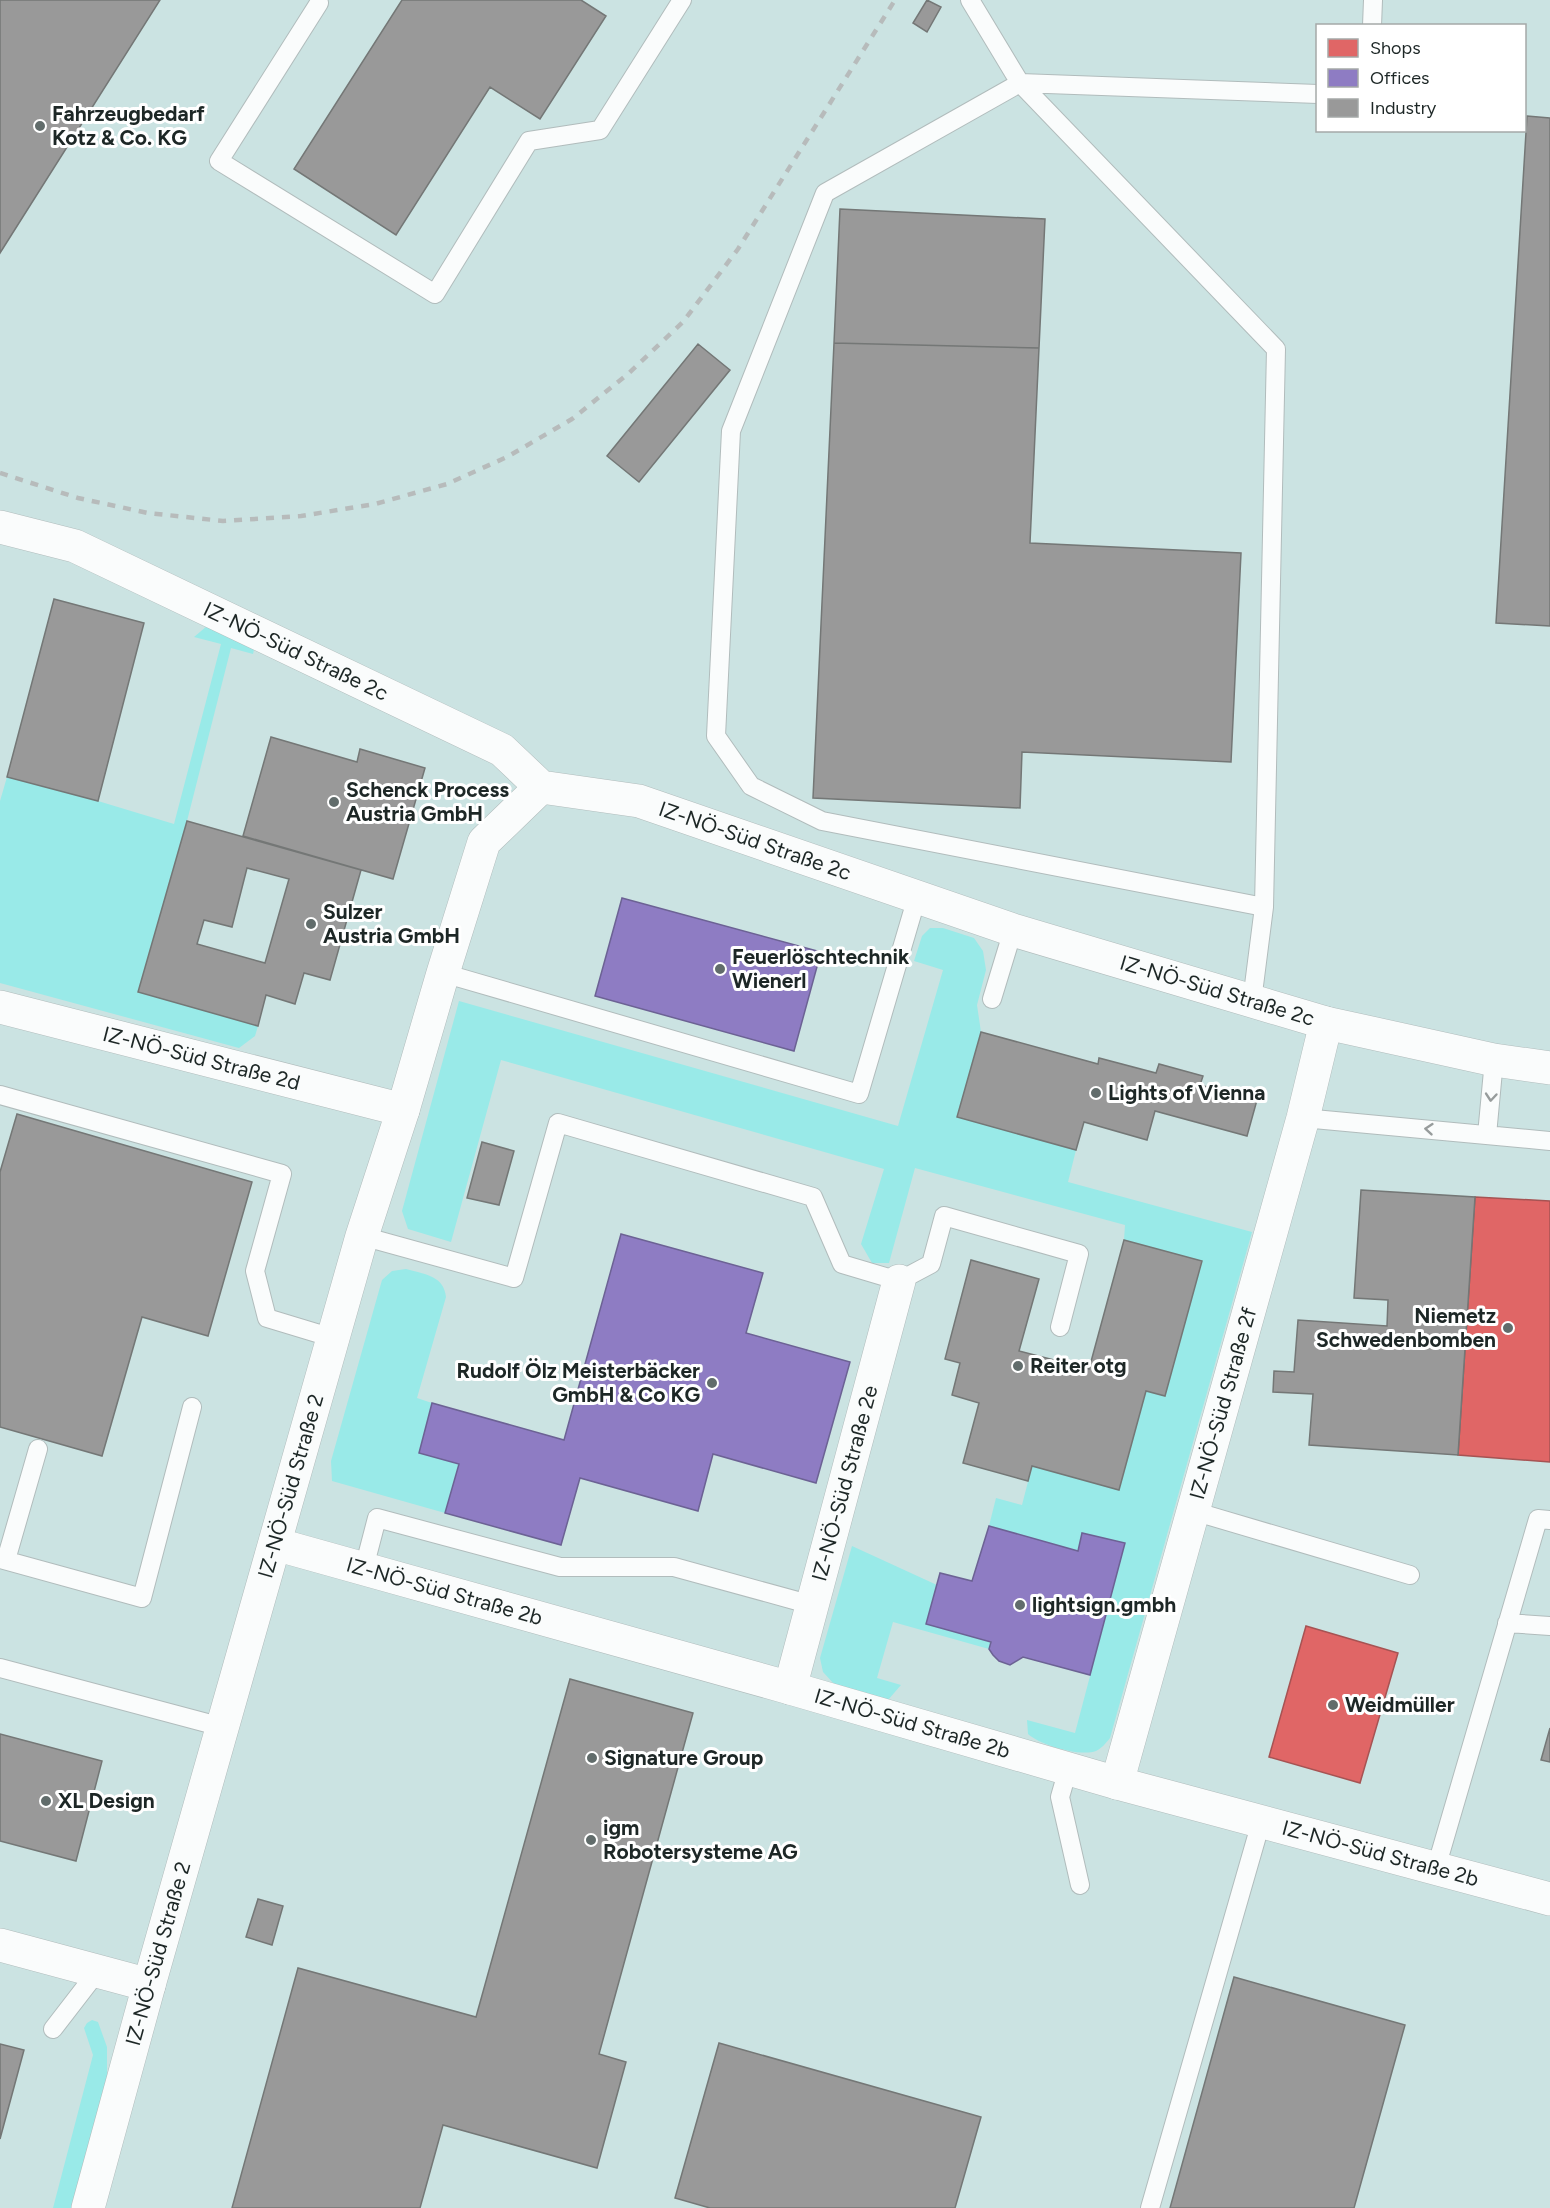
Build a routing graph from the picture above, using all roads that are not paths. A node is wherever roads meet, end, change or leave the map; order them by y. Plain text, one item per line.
1 (682, 0) edge
2 (970, 0) edge
3 (1373, 0) edge
4 (318, 3) dead end
5 (1372, 24) edge
6 (1020, 83) junction
7 (1316, 94) edge
8 (0, 527) edge
9 (541, 787) junction
10 (917, 897) junction
11 (1264, 907) junction
12 (1013, 930) junction
13 (443, 973) junction
14 (992, 999) dead end
15 (1252, 1001) junction
16 (0, 1007) edge
17 (1326, 1023) junction
18 (1494, 1060) junction
19 (1550, 1068) edge
20 (0, 1095) edge
21 (403, 1110) junction
22 (1303, 1118) junction
23 (1487, 1135) junction
24 (1550, 1141) edge
25 (362, 1236) junction
26 (899, 1281) junction
27 (1060, 1327) dead end
28 (333, 1338) junction
29 (192, 1407) dead end
30 (38, 1449) dead end
31 (1193, 1510) junction
32 (1550, 1520) edge
33 (275, 1544) junction
34 (3, 1559) edge
35 (364, 1568) junction
36 (1410, 1575) dead end
37 (812, 1605) junction
38 (1507, 1623) junction
39 (1550, 1626) edge
40 (0, 1668) edge
41 (790, 1688) junction
42 (222, 1727) junction
43 (1068, 1769) junction
44 (1117, 1783) junction
45 (1261, 1822) junction
46 (1436, 1868) junction
47 (1080, 1885) dead end
48 (1550, 1899) edge
49 (0, 1945) edge
50 (97, 1971) junction
51 (149, 1985) junction
52 (53, 2029) dead end
53 (88, 2208) edge
54 (1150, 2208) edge

1 - 4 lane
2 - 6 lane
3 - 5 lane
6 - 7 lane
6 - 11 lane
6 - 11 lane
8 - 9 street, IZ-NÖ-Süd Straße 2c
9 - 10 street, IZ-NÖ-Süd Straße 2c
9 - 13 street, IZ-NÖ-Süd Straße 2
10 - 12 street, IZ-NÖ-Süd Straße 2c
10 - 13 lane
11 - 15 lane
12 - 14 lane
12 - 15 street, IZ-NÖ-Süd Straße 2c
13 - 21 street, IZ-NÖ-Süd Straße 2
15 - 17 street, IZ-NÖ-Süd Straße 2c
16 - 21 street, IZ-NÖ-Süd Straße 2d
17 - 18 street, IZ-NÖ-Süd Straße 2c
17 - 22 street, IZ-NÖ-Süd Straße 2f
18 - 19 street, IZ-NÖ-Süd Straße 2c
18 -> 23 lane
20 - 28 lane
21 - 25 street, IZ-NÖ-Süd Straße 2
23 -> 22 lane
22 - 31 street, IZ-NÖ-Süd Straße 2f
23 - 24 lane
25 - 26 lane
25 - 28 street, IZ-NÖ-Süd Straße 2
26 - 27 lane
26 - 37 street, IZ-NÖ-Süd Straße 2e
28 - 33 street, IZ-NÖ-Süd Straße 2
29 - 34 lane
30 - 34 lane
31 - 36 lane
31 - 44 street, IZ-NÖ-Süd Straße 2f
32 - 38 lane
33 - 35 street, IZ-NÖ-Süd Straße 2b
33 - 42 street, IZ-NÖ-Süd Straße 2
35 - 37 lane
35 - 41 street, IZ-NÖ-Süd Straße 2b
37 - 41 street, IZ-NÖ-Süd Straße 2e
38 - 39 lane
38 - 46 lane
40 - 42 lane
41 - 43 street, IZ-NÖ-Süd Straße 2b
42 - 51 street, IZ-NÖ-Süd Straße 2
43 - 44 street, IZ-NÖ-Süd Straße 2b
43 - 47 lane
44 - 45 street, IZ-NÖ-Süd Straße 2b
45 - 46 street, IZ-NÖ-Süd Straße 2b
45 - 54 lane
46 - 48 street, IZ-NÖ-Süd Straße 2b
49 - 50 street
50 - 51 street
50 - 52 lane
51 - 53 street, IZ-NÖ-Süd Straße 2

